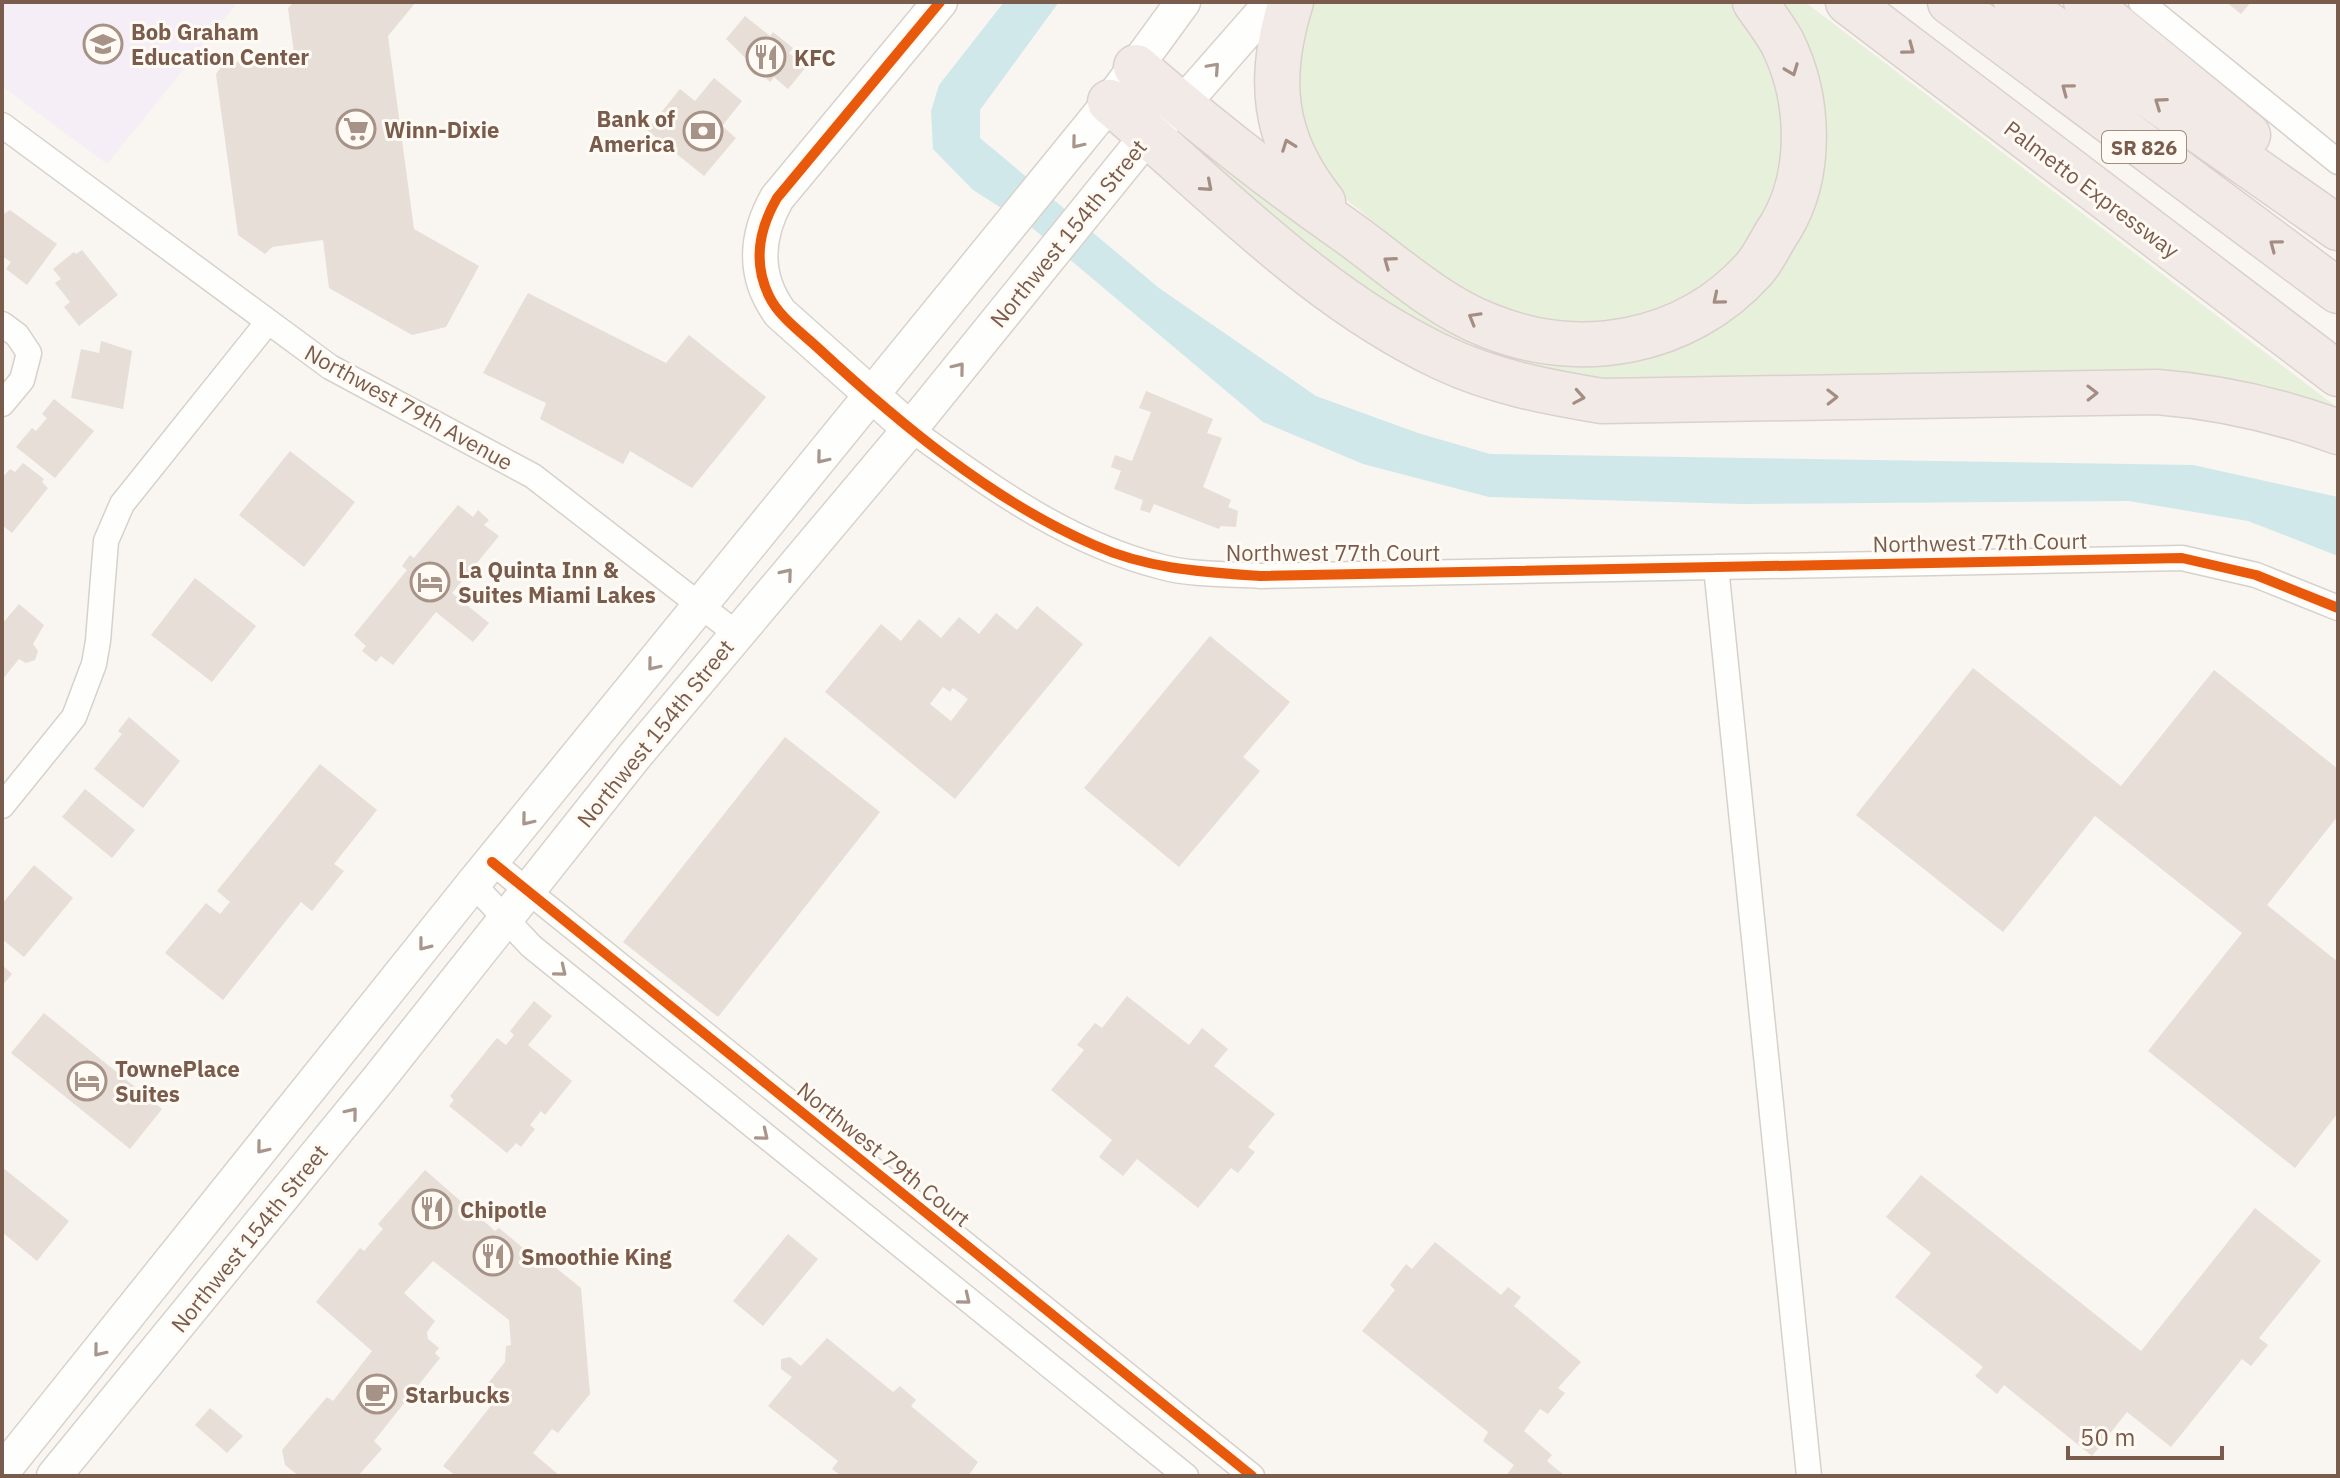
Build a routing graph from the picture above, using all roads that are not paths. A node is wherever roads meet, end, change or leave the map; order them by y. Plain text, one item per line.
1 (940, 2) edge
2 (1183, 2) edge
3 (1272, 2) edge
4 (1291, 2) edge
5 (1755, 2) edge
6 (1848, 2) edge
7 (1950, 2) edge
8 (2016, 2) edge
9 (2086, 2) edge
10 (2141, 2) edge
11 (1136, 67) junction
12 (1110, 102) junction
13 (1180, 104) junction
14 (2, 125) edge
15 (1148, 135) junction
16 (2338, 162) edge
17 (2338, 212) edge
18 (2338, 228) edge
19 (1347, 232) junction
20 (2175, 251) junction
21 (2338, 291) edge
22 (267, 323) junction
23 (2, 324) edge
24 (2338, 347) edge
25 (2338, 374) edge
26 (871, 397) junction
27 (2, 404) edge
28 (910, 429) junction
29 (2338, 432) edge
30 (1716, 567) junction
31 (702, 605) junction
32 (2338, 608) edge
33 (737, 634) junction
34 (2, 806) edge
35 (482, 873) junction
36 (527, 890) junction
37 (504, 918) junction
38 (2, 1472) edge
39 (54, 1476) edge
40 (1186, 1476) edge
41 (1252, 1476) edge
42 (1809, 1476) edge

1 - 26 main road, Northwest 77th Court
2 - 11 main road, Northwest 154th Street
13 -> 3 main road, Northwest 154th Street
19 -> 4 highway
5 -> 19 highway
6 -> 20 highway, Palmetto Expressway / SR 826
21 -> 7 highway, SR 826
18 -> 8 highway
9 - 17 highway
10 - 16 street
11 - 12 main road, Northwest 154th Street
11 - 13 highway
12 - 15 highway
12 -> 26 main road, Northwest 154th Street
13 - 15 main road, Northwest 154th Street
13 - 19 highway
14 - 22 street, Northwest 79th Avenue
28 -> 15 main road, Northwest 154th Street
15 -> 29 highway
20 - 24 highway
20 - 25 highway, Palmetto Expressway / SR 826
22 - 31 street, Northwest 79th Avenue
22 - 34 street
23 - 27 street
26 - 28 main road, Northwest 77th Court
26 -> 31 main road, Northwest 154th Street
28 - 30 street, Northwest 77th Court
33 -> 28 main road, Northwest 154th Street
30 - 32 street, Northwest 77th Court
30 - 42 street
31 - 33 street, Northwest 79th Avenue
31 -> 35 main road, Northwest 154th Street
33 - 36 main road, Northwest 154th Street
35 - 36 street, Northwest 79th Court
35 - 37 street
35 -> 38 main road, Northwest 154th Street
36 - 37 main road, Northwest 154th Street
36 - 41 street, Northwest 79th Court
39 -> 37 main road, Northwest 154th Street
37 -> 40 street

